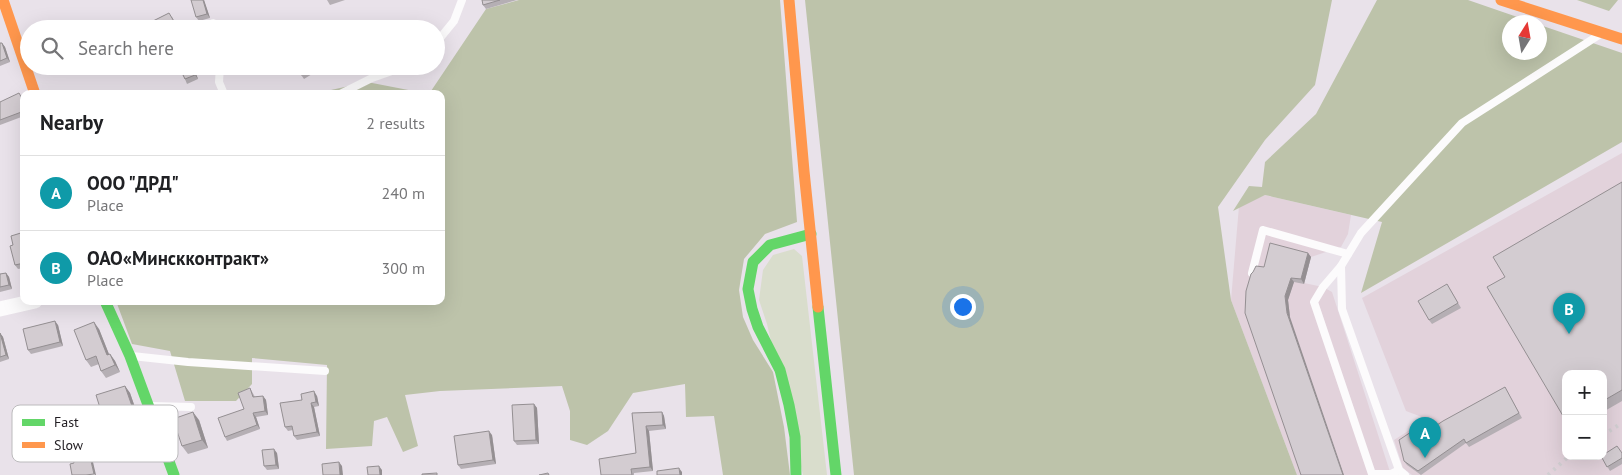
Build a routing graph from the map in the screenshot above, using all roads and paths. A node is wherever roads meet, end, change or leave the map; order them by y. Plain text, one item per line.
1 (3, 0) edge
2 (462, 0) edge
3 (788, 0) edge
4 (1501, 0) edge
5 (445, 32) edge
6 (1603, 33) junction
7 (1622, 39) edge
8 (20, 50) edge
9 (29, 75) edge
10 (219, 75) edge
11 (380, 75) edge
12 (34, 90) edge
13 (222, 90) edge
14 (348, 90) edge
15 (811, 234) junction
16 (1348, 254) junction
17 (1341, 266) junction
18 (1252, 273) edge
19 (20, 304) edge
20 (108, 305) edge
21 (0, 309) edge
22 (130, 356) junction
23 (325, 371) dead end
24 (149, 405) edge
25 (178, 407) edge
26 (191, 407) dead end
27 (169, 462) edge
28 (1402, 472) edge
29 (174, 475) edge
30 (796, 475) edge
31 (836, 475) edge

1 - 8 street
2 - 5 lane
3 - 15 street
4 - 6 street
6 - 7 street
6 - 16 lane
9 - 12 street
10 - 13 lane
11 - 14 lane
15 - 30 street
15 - 31 street
16 - 17 lane
16 - 18 lane
17 - 28 lane
17 - 28 lane
19 - 21 street
20 - 22 street
22 - 23 lane
22 - 24 street
25 - 26 lane
27 - 29 street

